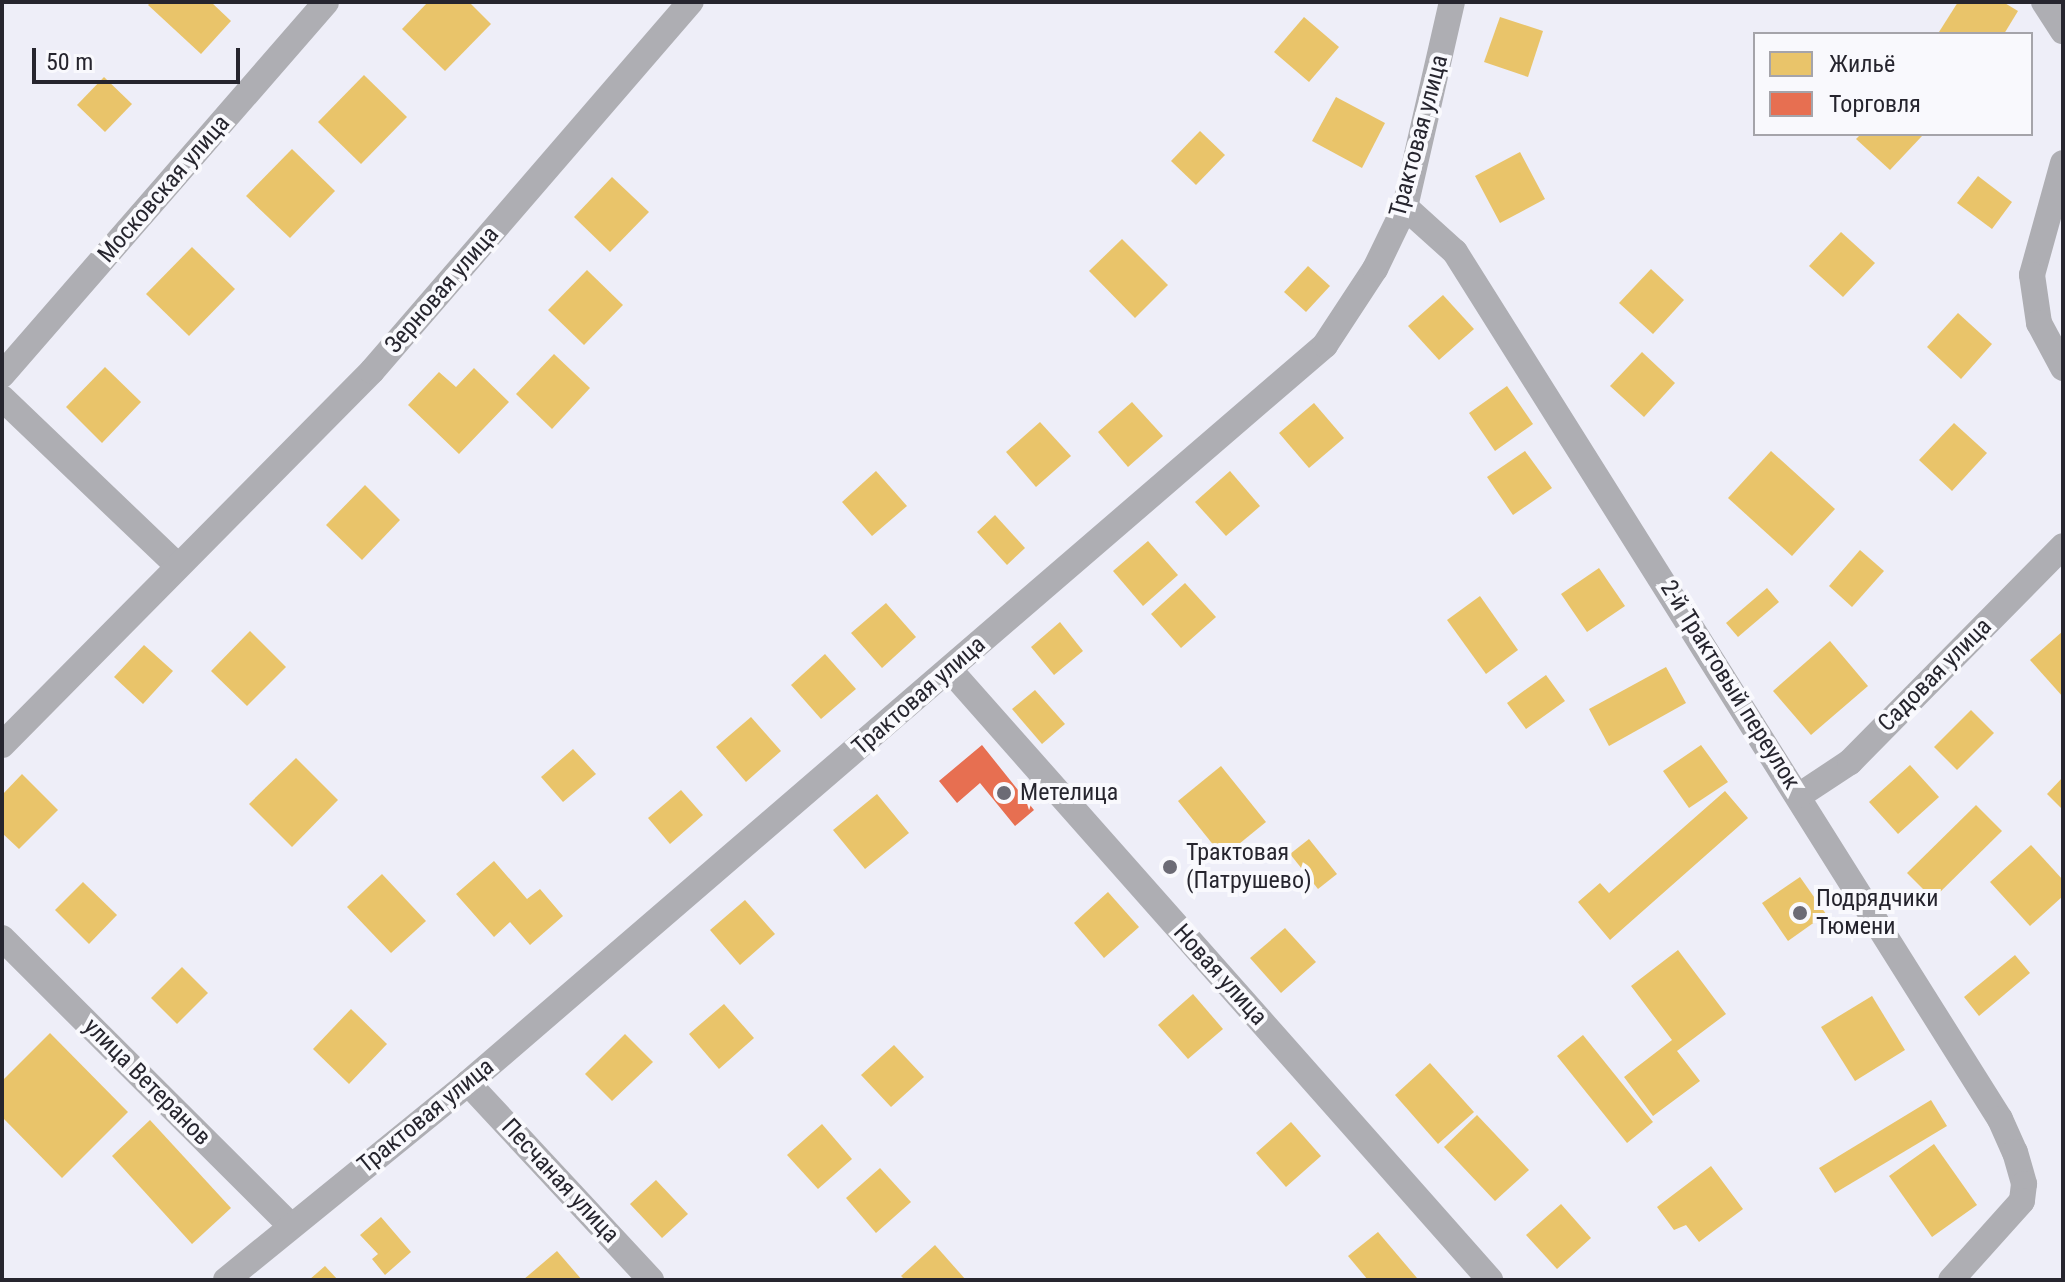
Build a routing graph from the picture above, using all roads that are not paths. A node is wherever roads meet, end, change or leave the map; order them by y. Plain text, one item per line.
1 (326, 2) edge
2 (691, 2) edge
3 (1452, 2) edge
4 (2044, 2) edge
5 (2063, 31) edge
6 (2063, 163) edge
7 (1405, 207) junction
8 (2063, 368) edge
9 (2, 375) edge
10 (2, 398) edge
11 (2063, 546) edge
12 (177, 565) junction
13 (950, 670) junction
14 (2, 745) edge
15 (1800, 795) junction
16 (2, 938) edge
17 (468, 1083) junction
18 (291, 1226) junction
19 (226, 1280) edge
20 (651, 1280) edge
21 (1490, 1280) edge
22 (1951, 1280) edge

1 - 9 street, Московская улица
2 - 12 street, Зерновая улица
3 - 7 street, Трактовая улица
4 - 5 street
6 - 8 street
7 - 13 street, Трактовая улица
7 - 15 street, 2-й Трактовый переулок
10 - 12 street
11 - 15 street, Садовая улица
12 - 14 street, Зерновая улица
13 - 17 street, Трактовая улица
13 - 21 street, Новая улица
15 - 22 street, 2-й Трактовый переулок
16 - 18 street, улица Ветеранов
17 - 18 street, Трактовая улица
17 - 20 street, Песчаная улица
18 - 19 street, Трактовая улица

